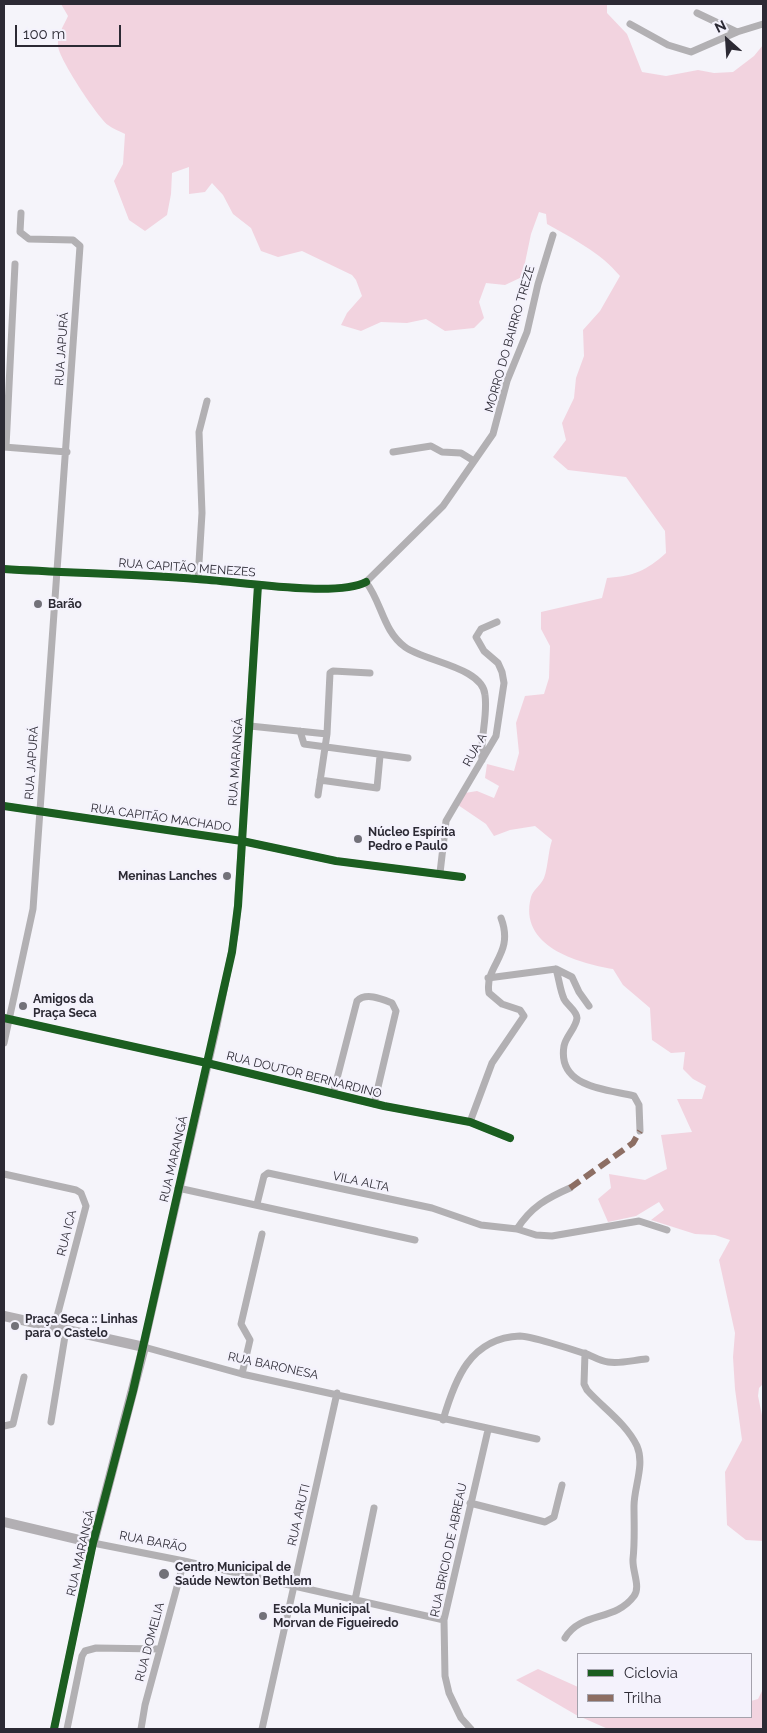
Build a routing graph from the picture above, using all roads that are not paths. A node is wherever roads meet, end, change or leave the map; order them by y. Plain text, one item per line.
1 (697, 13) dead end
2 (630, 24) dead end
3 (763, 24) edge
4 (737, 32) junction
5 (21, 213) dead end
6 (554, 234) dead end
7 (15, 264) dead end
8 (207, 402) dead end
9 (5, 447) edge
10 (67, 452) junction
11 (393, 452) dead end
12 (474, 461) junction
13 (4, 569) edge
14 (58, 571) junction
15 (198, 579) junction
16 (366, 582) junction
17 (258, 585) junction
18 (497, 622) dead end
19 (370, 673) dead end
20 (250, 726) junction
21 (300, 731) junction
22 (327, 734) junction
23 (325, 747) junction
24 (380, 756) junction
25 (408, 758) dead end
26 (482, 760) junction
27 (320, 780) junction
28 (318, 794) dead end
29 (4, 806) edge
30 (39, 812) junction
31 (242, 841) junction
32 (440, 873) junction
33 (462, 877) dead end
34 (501, 918) dead end
35 (556, 969) junction
36 (488, 978) junction
37 (589, 1006) dead end
38 (6, 1019) edge
39 (4, 1044) edge
40 (208, 1063) junction
41 (333, 1094) junction
42 (374, 1104) junction
43 (470, 1122) junction
44 (640, 1131) dead end
45 (510, 1138) dead end
46 (4, 1174) edge
47 (178, 1188) junction
48 (570, 1188) dead end
49 (257, 1204) junction
50 (517, 1228) junction
51 (667, 1230) dead end
52 (262, 1234) dead end
53 (415, 1240) dead end
54 (4, 1316) edge
55 (54, 1328) junction
56 (66, 1330) junction
57 (144, 1347) junction
58 (585, 1353) junction
59 (646, 1359) dead end
60 (242, 1374) junction
61 (24, 1377) dead end
62 (337, 1393) junction
63 (443, 1420) junction
64 (51, 1422) dead end
65 (4, 1426) edge
66 (488, 1430) junction
67 (537, 1439) dead end
68 (562, 1485) dead end
69 (470, 1503) junction
70 (374, 1508) dead end
71 (4, 1522) edge
72 (93, 1543) junction
73 (184, 1561) junction
74 (294, 1587) junction
75 (355, 1600) junction
76 (444, 1620) junction
77 (564, 1638) dead end
78 (160, 1649) junction
79 (54, 1729) edge
80 (67, 1729) edge
81 (141, 1729) edge
82 (262, 1729) edge
83 (470, 1729) edge

1 - 4 street
2 - 4 street
3 - 4 street
5 - 10 street, RUA JAPURÁ
6 - 12 street, MORRO DO BAIRRO TREZE
7 - 9 street
8 - 15 street
9 - 10 street
10 - 14 street, RUA JAPURÁ
11 - 12 street
12 - 16 street, MORRO DO BAIRRO TREZE
13 - 14 street, RUA CAPITÃO MENEZES
14 - 15 street, RUA CAPITÃO MENEZES
14 - 30 street, RUA JAPURÁ
15 - 17 street, RUA CAPITÃO MENEZES
16 - 17 street, RUA CAPITÃO MENEZES
16 - 26 street
17 - 20 street, RUA MARANGÁ
18 - 26 street, RUA A
19 - 22 street
20 - 21 street
20 - 31 street, RUA MARANGÁ
21 - 22 street
21 - 23 street
22 - 23 street
23 - 24 street
23 - 27 street
24 - 25 street
24 - 27 street
26 - 32 street, RUA A
27 - 28 street
29 - 30 street, RUA CAPITÃO MACHADO
30 - 31 street, RUA CAPITÃO MACHADO
30 - 38 street, RUA JAPURÁ
31 - 32 street, RUA CAPITÃO MACHADO
31 - 40 street, RUA MARANGÁ
32 - 33 street, RUA CAPITÃO MACHADO
34 - 36 street
35 - 36 street
35 - 37 street
35 - 44 street
36 - 43 street
38 - 39 street, RUA JAPURÁ
38 - 40 street, RUA DOUTOR BERNARDINO
40 - 41 street, RUA DOUTOR BERNARDINO
40 - 47 street, RUA MARANGÁ
41 - 42 street, RUA DOUTOR BERNARDINO
41 - 42 street
42 - 43 street, RUA DOUTOR BERNARDINO
43 - 45 street, RUA DOUTOR BERNARDINO
46 - 55 street, RUA ICA
47 - 49 street
47 - 57 street, RUA MARANGÁ
48 - 50 street
49 - 50 street, VILA ALTA
49 - 53 street
50 - 51 street
52 - 60 street
54 - 55 street, RUA BARONESA
55 - 56 street, RUA BARONESA
56 - 57 street, RUA BARONESA
56 - 64 street
57 - 60 street, RUA BARONESA
57 - 72 street, RUA MARANGÁ
58 - 59 street
58 - 63 street
58 - 77 street
60 - 62 street, RUA BARONESA
61 - 65 street
62 - 63 street, RUA BARONESA
62 - 74 street, RUA ARUTI
63 - 66 street, RUA BARONESA
66 - 67 street, RUA BARONESA
66 - 69 street, RUA BRICIO DE ABREAU
68 - 69 street
69 - 76 street, RUA BRICIO DE ABREAU
70 - 75 street
71 - 72 street, RUA BARÃO
72 - 73 street, RUA BARÃO
72 - 79 street, RUA MARANGÁ
73 - 74 street, RUA BARÃO
73 - 78 street, RUA DOMELIA
74 - 75 street, RUA BARÃO
74 - 82 street, RUA ARUTI
75 - 76 street, RUA BARÃO
76 - 83 street, RUA BRICIO DE ABREAU
78 - 80 street
78 - 81 street, RUA DOMELIA

